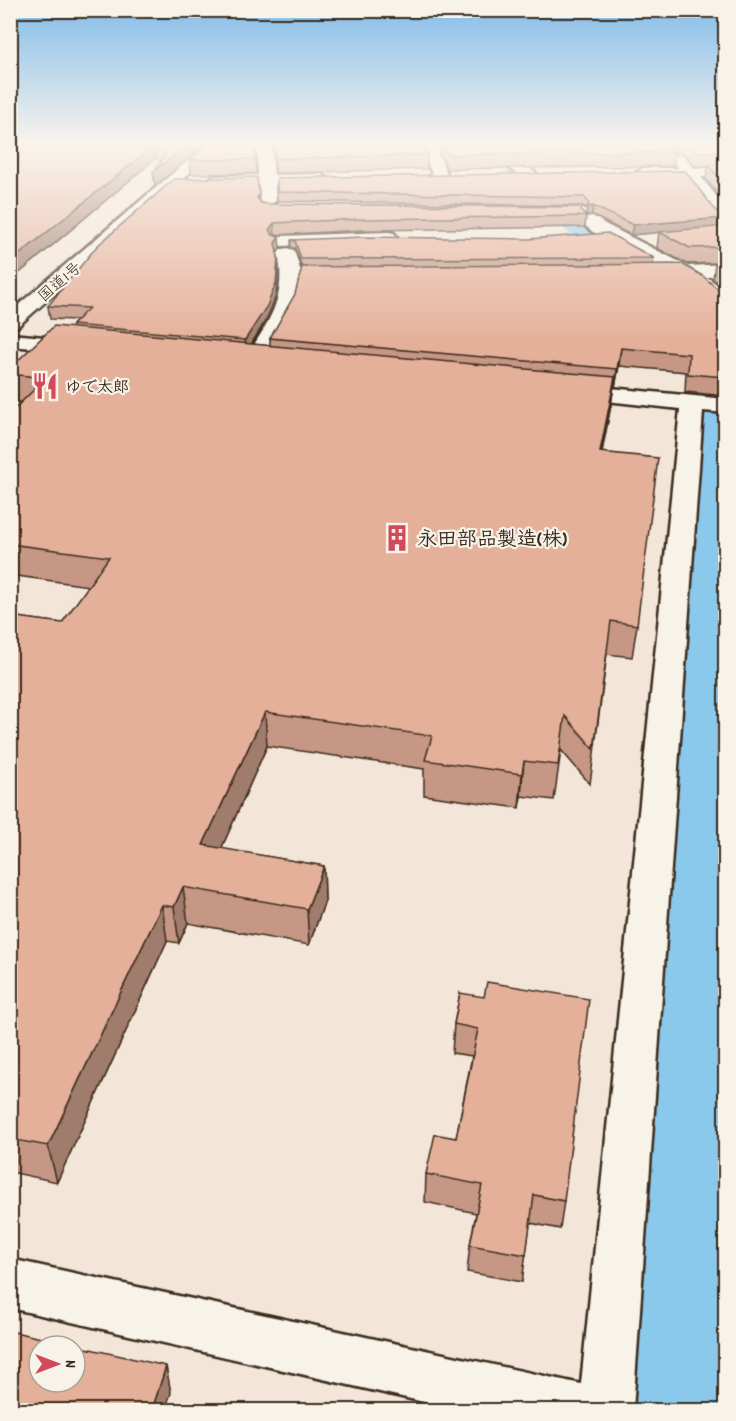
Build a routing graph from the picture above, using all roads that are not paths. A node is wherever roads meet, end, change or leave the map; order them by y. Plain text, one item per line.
1 (138, 210) edge
2 (274, 210) edge
3 (553, 212) edge
4 (577, 212) joint
5 (608, 233) junction
6 (584, 236) edge
7 (406, 237) edge
8 (666, 239) edge
9 (282, 241) junction
10 (630, 242) junction
11 (726, 270) edge
12 (683, 272) junction
13 (636, 274) edge
14 (293, 275) junction
15 (364, 275) edge
16 (726, 302) edge
17 (10, 323) edge
18 (10, 340) edge
19 (103, 348) edge
20 (230, 359) edge
21 (254, 361) junction
22 (277, 364) edge
23 (550, 390) edge
24 (709, 405) edge
25 (10, 1283) edge
26 (577, 1410) edge
27 (606, 1410) edge

1 - 17 main road, 国道1号
2 - 9 main road
3 - 4 main road
4 - 5 main road
5 - 6 main road
5 - 10 main road
7 - 9 main road
8 - 10 main road
9 - 14 main road
10 - 12 main road
11 - 12 main road
12 - 13 main road
12 - 16 main road
14 - 15 main road
14 - 21 main road
18 - 19 main road
20 - 21 main road
21 - 22 main road
23 - 24 main road
24 - 27 main road
25 - 26 main road

